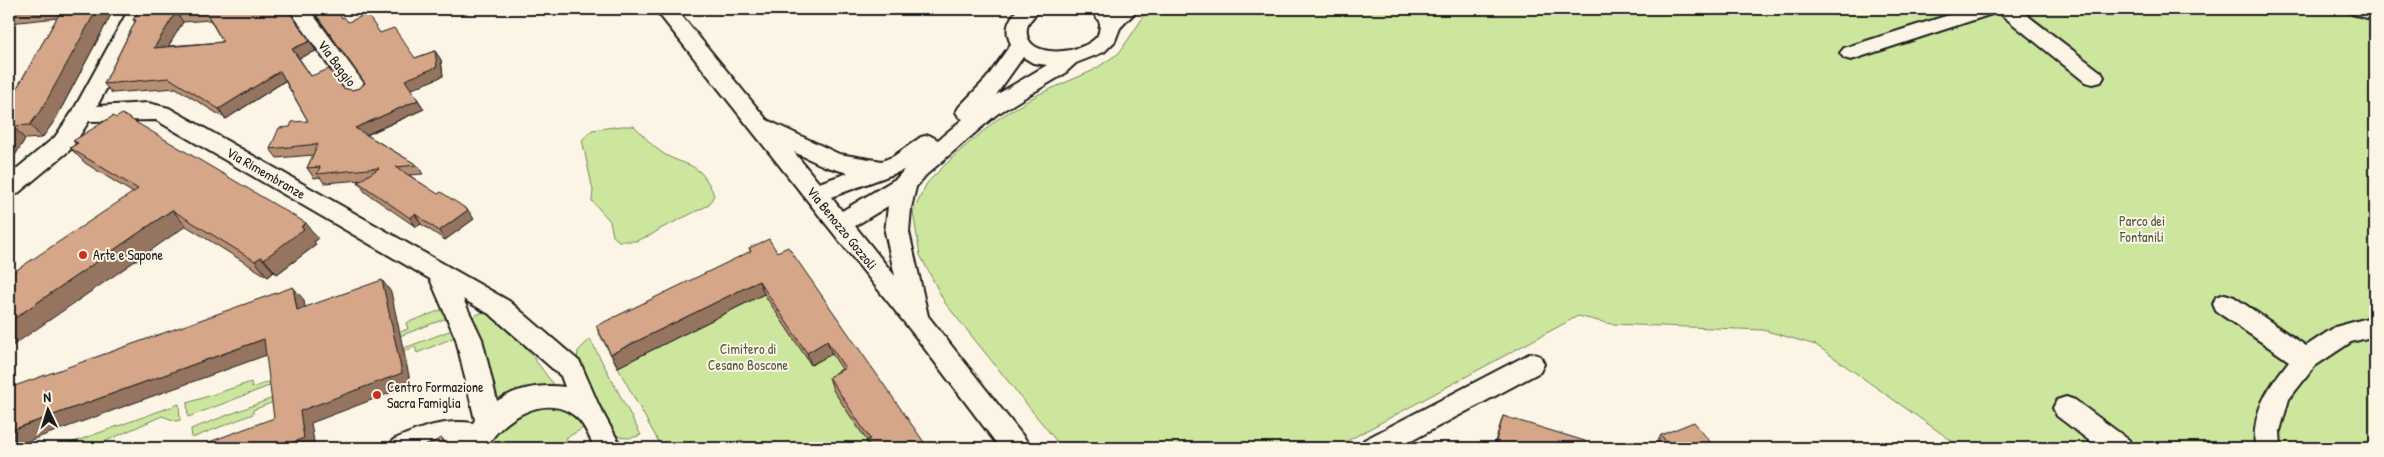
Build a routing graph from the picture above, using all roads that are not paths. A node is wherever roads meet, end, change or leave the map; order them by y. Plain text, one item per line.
1 (139, 9) edge
2 (299, 9) edge
3 (665, 9) edge
4 (1030, 9) edge
5 (1128, 9) edge
6 (1989, 9) edge
7 (2006, 9) edge
8 (2359, 9) edge
9 (2375, 13) edge
10 (1105, 17) edge
11 (1022, 44) junction
12 (1852, 54) dead end
13 (1068, 59) junction
14 (2093, 77) dead end
15 (358, 91) edge
16 (82, 114) junction
17 (757, 122) junction
18 (899, 175) junction
19 (9, 188) edge
20 (815, 194) junction
21 (840, 224) junction
22 (439, 273) junction
23 (2225, 304) dead end
24 (920, 325) junction
25 (2375, 326) edge
26 (2306, 359) junction
27 (1531, 364) dead end
28 (2066, 408) dead end
29 (587, 410) junction
30 (479, 435) edge
31 (403, 448) edge
32 (609, 448) edge
33 (1016, 448) edge
34 (1374, 448) edge
35 (2119, 448) edge
36 (2268, 448) edge

1 - 16 street
2 - 15 street, Via Baggio
3 - 17 street, Via Benozzo Gozzoli
4 - 11 street
5 - 10 street
6 - 12 street
7 - 14 street
8 - 9 street
10 - 13 street
11 - 13 street
11 - 18 street
13 - 18 street
16 - 19 street
16 - 22 street, Via Rimembranze
17 - 18 street
17 - 20 street, Via Benozzo Gozzoli
18 - 20 street
18 - 21 street
18 - 24 street
20 - 21 street, Via Benozzo Gozzoli
21 - 24 street, Via Benozzo Gozzoli
22 - 29 street, Via Rimembranze
22 - 30 street
23 - 26 street
24 - 33 street, Via Benozzo Gozzoli
25 - 26 street
26 - 36 street
27 - 34 street
28 - 35 street
29 - 30 street
29 - 32 street
30 - 31 street

